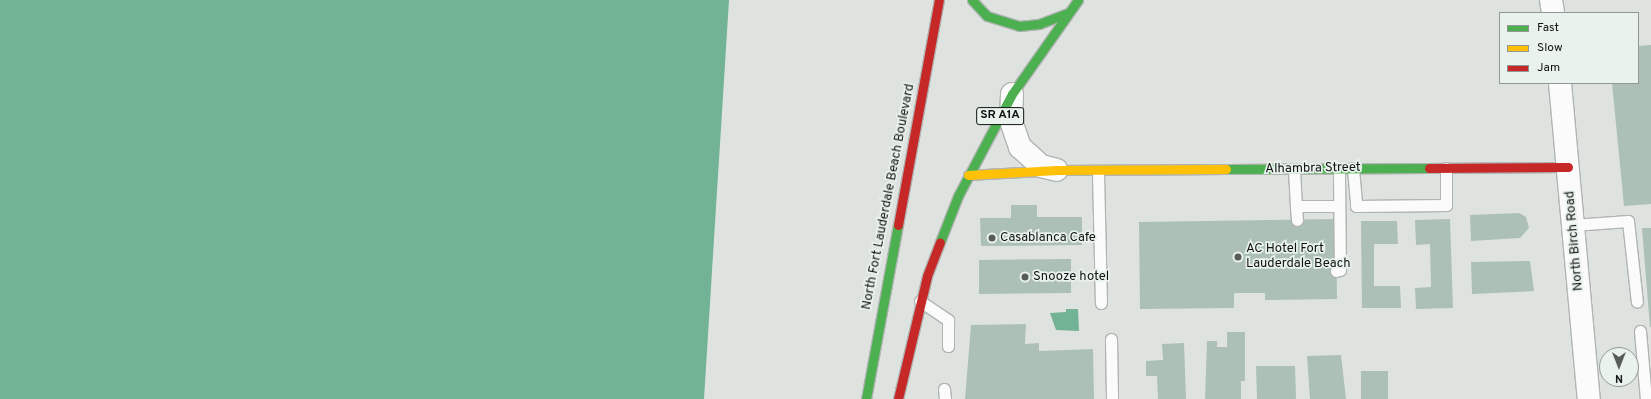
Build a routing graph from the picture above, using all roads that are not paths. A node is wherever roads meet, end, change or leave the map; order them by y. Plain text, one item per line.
1 (939, 0) edge
2 (972, 0) edge
3 (1078, 0) edge
4 (1551, 0) edge
5 (1553, 12) edge
6 (1069, 13) junction
7 (1560, 84) edge
8 (1012, 94) junction
9 (1568, 167) junction
10 (1353, 168) junction
11 (1446, 168) junction
12 (1294, 169) junction
13 (1338, 169) junction
14 (1057, 170) junction
15 (1098, 172) junction
16 (968, 175) junction
17 (1296, 206) junction
18 (1339, 206) junction
19 (1297, 220) dead end
20 (1573, 225) junction
21 (1336, 271) dead end
22 (920, 301) junction
23 (1101, 302) dead end
24 (1637, 302) dead end
25 (1640, 331) dead end
26 (1111, 339) dead end
27 (948, 346) dead end
28 (866, 399) edge
29 (898, 399) edge
30 (1112, 399) edge
31 (1589, 399) edge
32 (1646, 399) edge

1 - 28 main road, North Fort Lauderdale Beach Boulevard
2 - 6 main road
3 - 6 main road, SR A1A
4 - 5 street
6 - 8 main road, SR A1A
7 - 9 street, North Birch Road
8 - 14 street, Alhambra Street
8 - 16 main road, SR A1A
9 - 11 main road, Alhambra Street
9 - 20 street, North Birch Road
10 - 11 main road, Alhambra Street
10 - 11 lane
10 - 13 main road, Alhambra Street
12 - 13 main road, Alhambra Street
12 - 15 main road, Alhambra Street
12 - 17 lane
13 - 18 lane
14 - 15 main road, Alhambra Street
14 - 16 main road, Alhambra Street
15 - 23 lane
16 - 22 main road, SR A1A
17 - 18 lane
17 - 19 lane
18 - 21 lane
20 - 24 lane
20 - 31 street, North Birch Road
22 - 27 lane
22 - 29 main road, SR A1A
25 - 32 lane
26 - 30 lane

